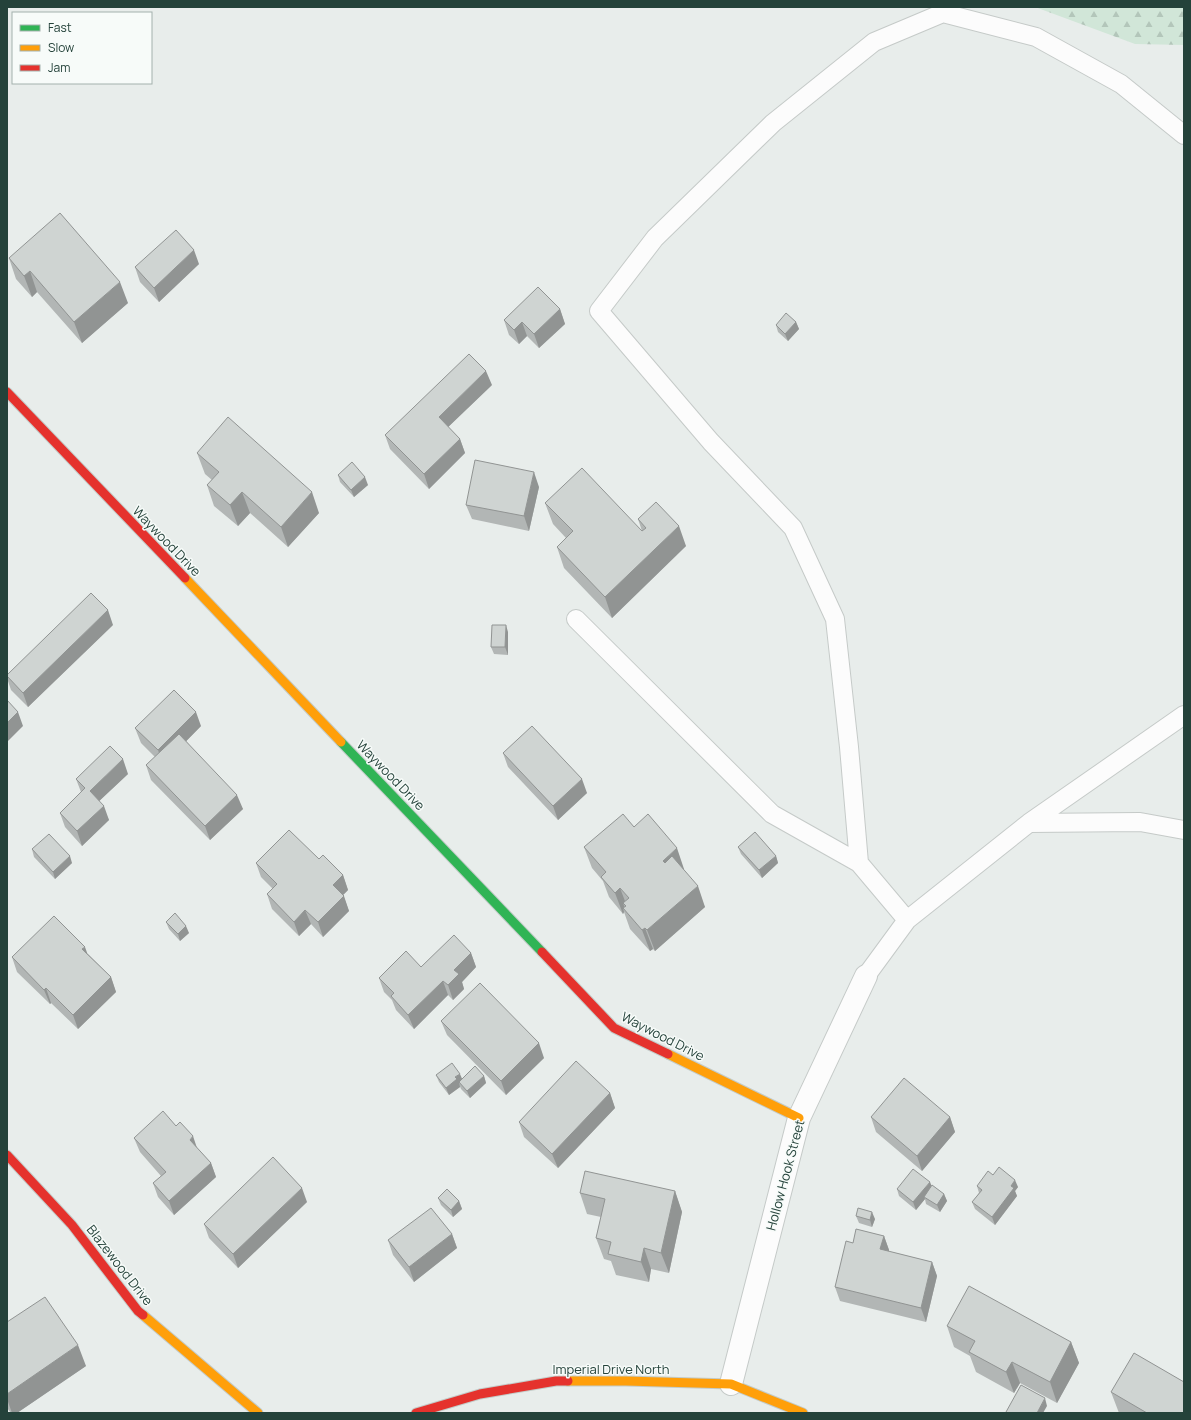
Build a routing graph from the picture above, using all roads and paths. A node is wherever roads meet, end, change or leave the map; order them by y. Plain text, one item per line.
1 (1184, 135) edge
2 (7, 392) edge
3 (576, 619) dead end
4 (1184, 715) edge
5 (1029, 823) junction
6 (1184, 830) edge
7 (859, 863) junction
8 (907, 920) junction
9 (866, 976) joint
10 (799, 1118) junction
11 (7, 1155) edge
12 (731, 1384) junction
13 (258, 1413) edge
14 (416, 1413) edge
15 (803, 1413) edge

1 - 7 lane
2 - 10 street, Waywood Drive
3 - 7 lane
4 - 5 lane
5 - 6 lane
5 - 8 lane
7 - 8 lane
8 - 9 lane
9 - 10 street, Hollow Hook Street
10 - 12 street, Hollow Hook Street
11 - 13 street, Blazewood Drive
12 - 14 street, Imperial Drive North
12 - 15 street, Imperial Drive North

